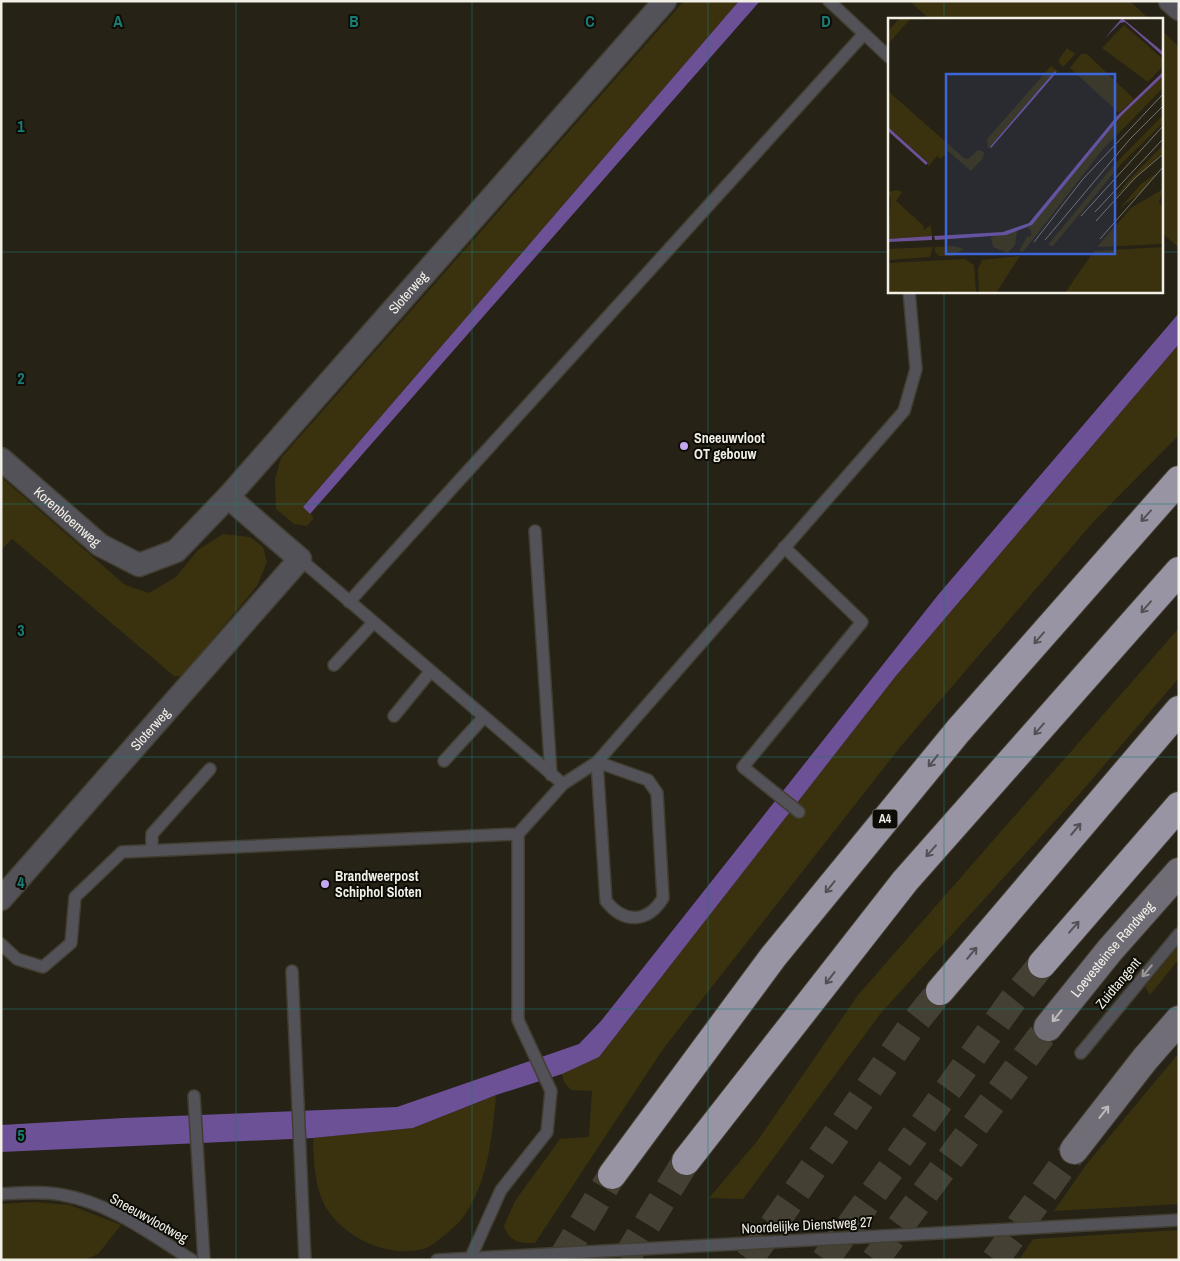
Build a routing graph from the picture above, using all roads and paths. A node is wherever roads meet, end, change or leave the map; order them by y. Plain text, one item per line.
1 (665, 1) edge
2 (829, 1) edge
3 (1170, 1) edge
4 (1179, 9) edge
5 (863, 34) junction
6 (888, 56) edge
7 (910, 292) edge
8 (1, 459) edge
9 (1179, 480) edge
10 (228, 496) junction
11 (535, 531) dead end
12 (784, 548) junction
13 (300, 560) junction
14 (139, 565) joint
15 (1179, 571) edge
16 (349, 602) junction
17 (373, 623) junction
18 (334, 665) dead end
19 (430, 672) junction
20 (1179, 710) edge
21 (394, 716) dead end
22 (484, 717) junction
23 (444, 760) dead end
24 (597, 762) junction
25 (210, 769) dead end
26 (551, 775) junction
27 (563, 784) junction
28 (1179, 806) edge
29 (799, 812) dead end
30 (518, 834) junction
31 (152, 850) junction
32 (1179, 872) edge
33 (1, 899) edge
34 (1179, 934) edge
35 (1, 944) edge
36 (1042, 964) tunnel mouth
37 (292, 971) dead end
38 (940, 991) tunnel mouth
39 (1179, 1020) edge
40 (1048, 1027) tunnel mouth
41 (1081, 1053) dead end
42 (194, 1096) dead end
43 (1074, 1150) tunnel mouth
44 (686, 1161) tunnel mouth
45 (612, 1176) tunnel mouth
46 (1, 1194) edge
47 (1179, 1220) edge
48 (470, 1259) edge
49 (192, 1260) edge
50 (204, 1260) edge
51 (306, 1260) edge
52 (437, 1260) edge

1 - 10 street, Sloterweg
2 - 5 lane
3 - 4 street
5 - 6 lane
5 - 16 lane
7 - 12 lane
8 - 14 street, Korenbloemweg
9 -> 45 highway, A4
10 - 13 street
10 - 14 street, Sloterweg
11 - 26 lane
12 - 24 lane
12 - 29 lane
13 - 16 lane
13 - 33 street, Sloterweg
15 -> 44 highway
16 - 17 lane
17 - 18 lane
17 - 19 lane
19 - 21 lane
19 - 22 lane
38 -> 20 highway
22 - 23 lane
22 - 26 lane
24 - 24 lane
24 - 27 lane
25 - 31 lane
26 - 27 lane
27 - 30 lane
36 -> 28 highway
30 - 31 lane
30 - 48 lane
31 - 35 lane
32 -> 40 street, Loevesteinse Randweg
34 -> 41 lane, Zuidtangent
37 - 51 lane
43 -> 39 street
42 - 50 lane
46 - 49 lane, Sneeuwvlootweg
47 - 48 lane, Noordelijke Dienstweg 27
48 - 52 lane, Noordelijke Dienstweg 27

